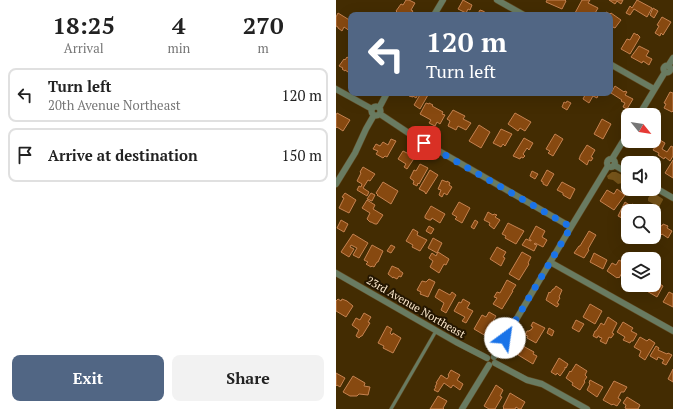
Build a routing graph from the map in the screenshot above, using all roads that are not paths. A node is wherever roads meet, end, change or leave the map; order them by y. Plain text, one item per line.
1 (443, 0) edge
2 (498, 0) edge
3 (436, 12) edge
4 (519, 12) edge
5 (673, 58) edge
6 (613, 66) edge
7 (669, 70) edge
8 (336, 89) edge
9 (654, 89) junction
10 (348, 96) edge
11 (348, 96) edge
12 (385, 96) edge
13 (643, 108) edge
14 (376, 112) junction
15 (621, 146) edge
16 (611, 164) junction
17 (621, 169) edge
18 (336, 184) edge
19 (661, 191) edge
20 (673, 198) edge
21 (571, 227) junction
22 (550, 262) junction
23 (336, 273) edge
24 (436, 331) junction
25 (673, 331) edge
26 (491, 361) junction
27 (391, 409) edge
28 (462, 409) edge
29 (587, 409) edge

1 - 3 street
2 - 4 street
5 - 7 street
6 - 9 street
7 - 9 street
8 - 10 street
9 - 13 street
11 - 14 street
12 - 14 street
14 - 18 street
14 - 21 street
15 - 16 street
16 - 17 street
16 - 21 street
19 - 20 street
21 - 22 street
22 - 25 street
22 - 26 street
23 - 24 street, 23rd Avenue Northeast
24 - 26 street, 23rd Avenue Northeast
24 - 27 lane
26 - 28 street
26 - 29 street, 23rd Avenue Northeast

